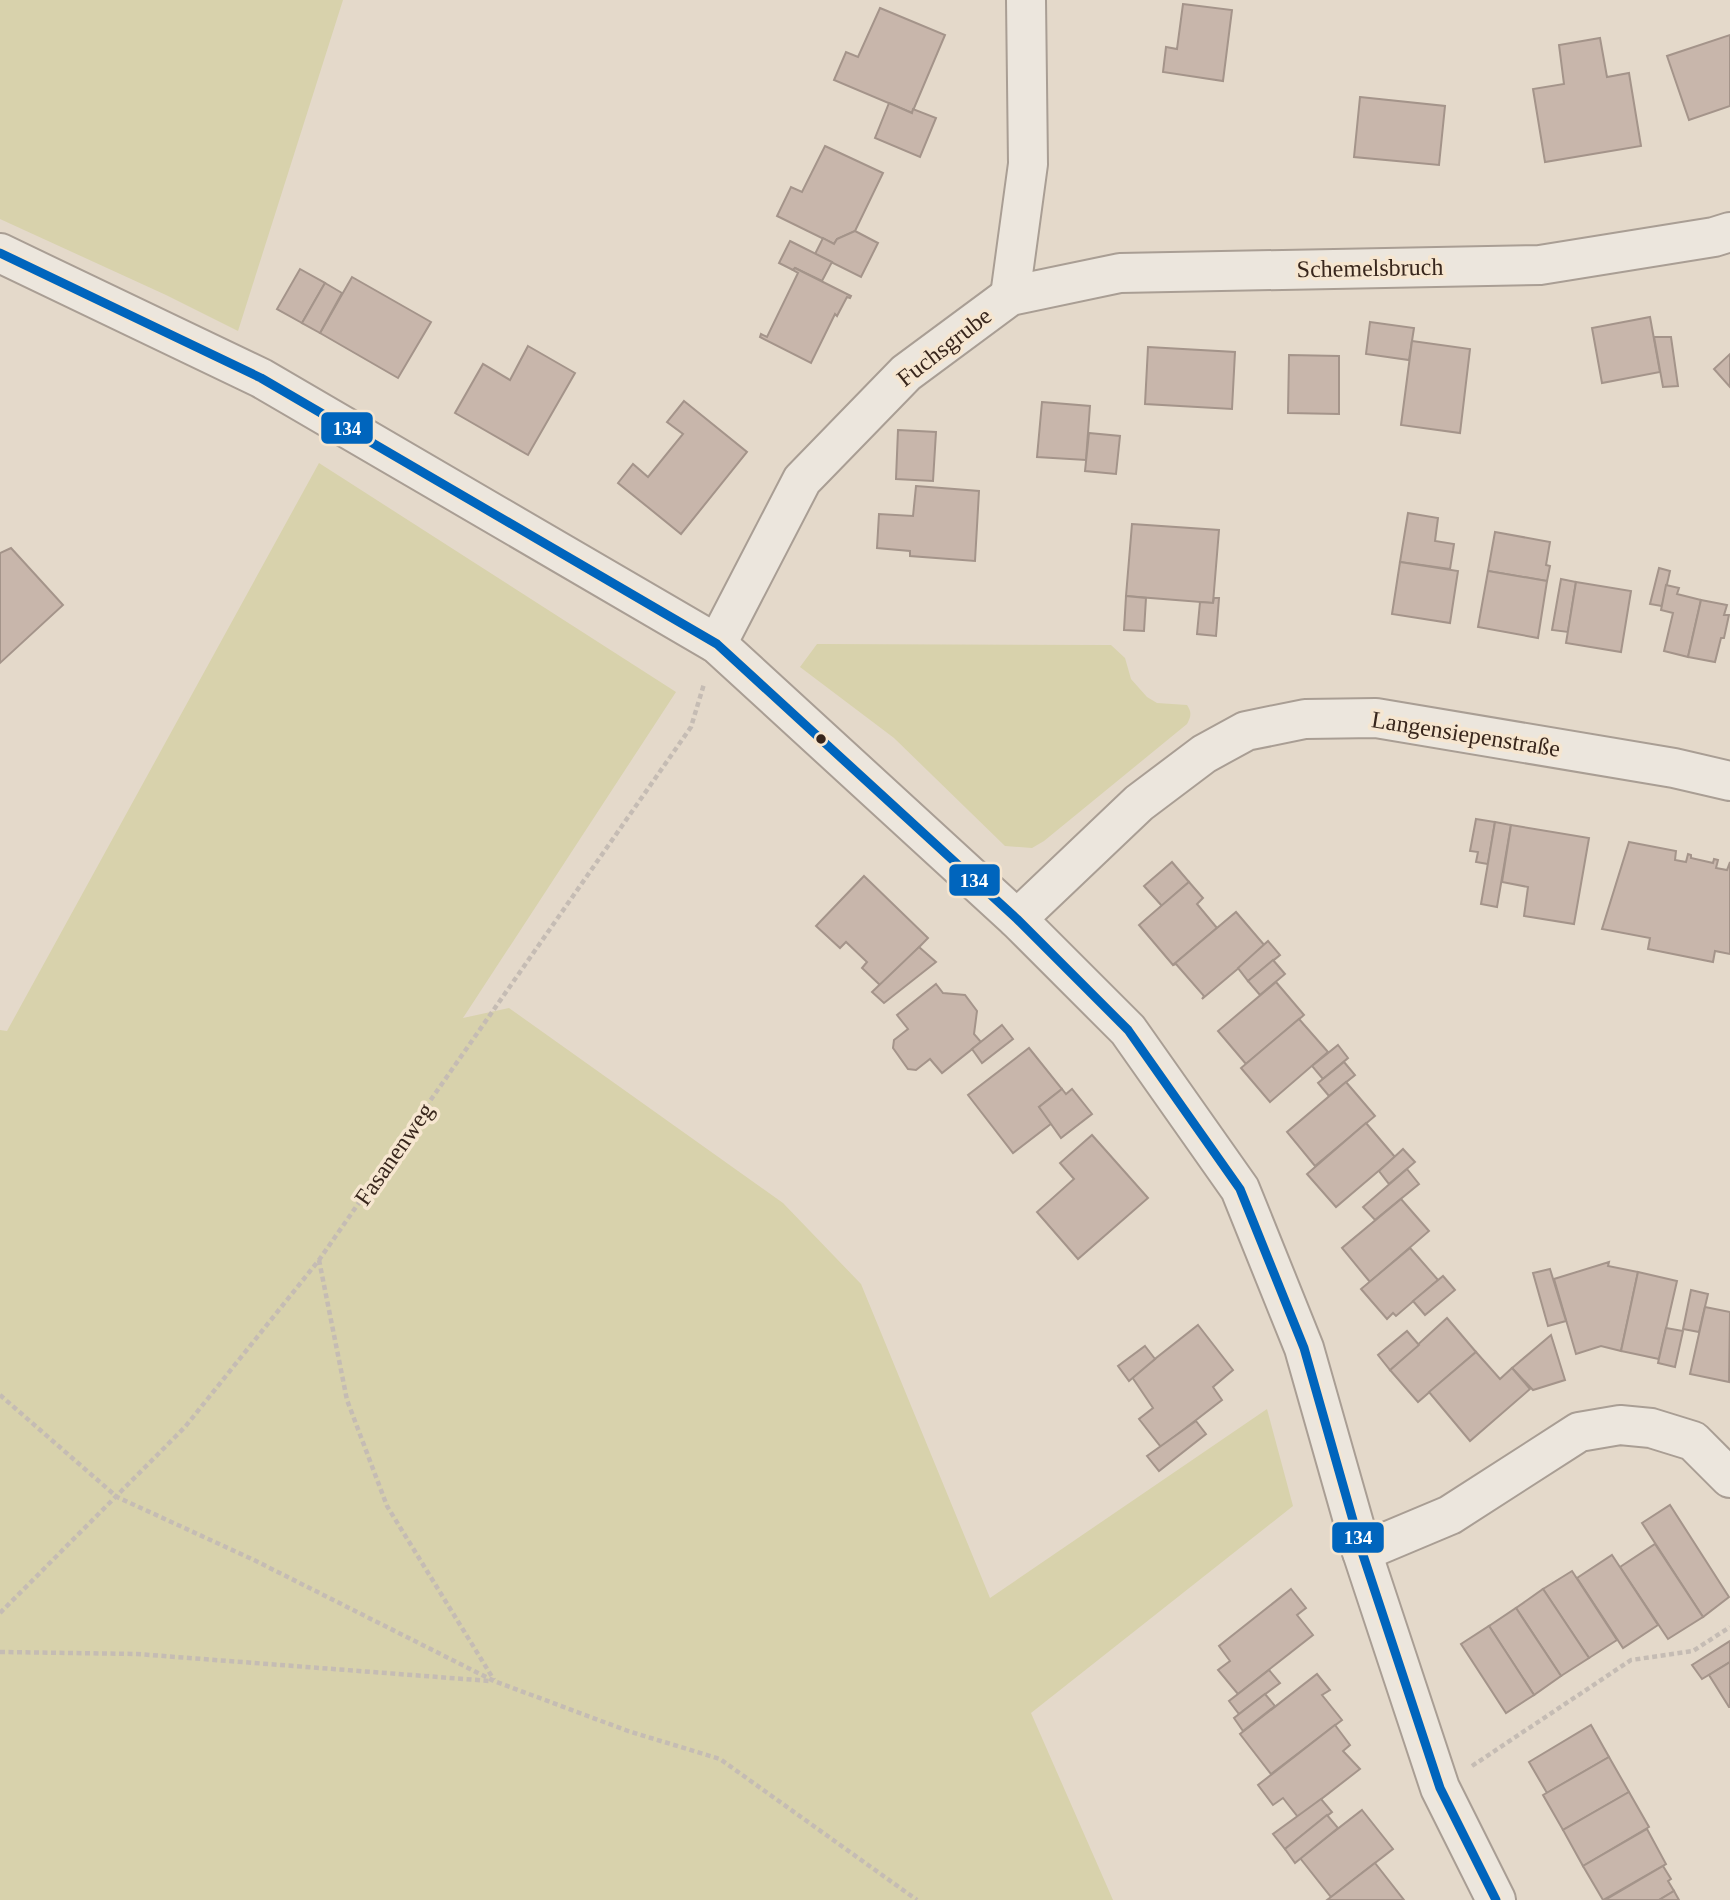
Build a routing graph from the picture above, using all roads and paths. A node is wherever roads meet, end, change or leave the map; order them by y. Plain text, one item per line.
1 (1026, 0) edge
2 (1730, 232) edge
3 (0, 253) edge
4 (1010, 296) junction
5 (717, 644) junction
6 (1730, 781) edge
7 (1017, 919) junction
8 (319, 1260) junction
9 (0, 1395) edge
10 (1730, 1478) edge
11 (117, 1497) junction
12 (1362, 1552) junction
13 (0, 1613) edge
14 (1730, 1626) edge
15 (0, 1652) edge
16 (495, 1681) junction
17 (1440, 1788) junction
18 (917, 1900) edge
19 (1496, 1900) edge

1 - 4 street, Fuchsgrube
2 - 4 street, Schemelsbruch
3 - 5 street
4 - 5 street, Fuchsgrube
5 - 7 street
5 - 8 path, Fasanenweg
6 - 7 street, Langensiepenstraße
7 - 12 street
8 - 11 path, Fasanenweg
8 - 16 path
9 - 11 path
10 - 12 street
11 - 13 path, Fasanenweg
11 - 16 path
12 - 17 street
14 - 17 path
15 - 16 path
16 - 18 path
17 - 19 street

